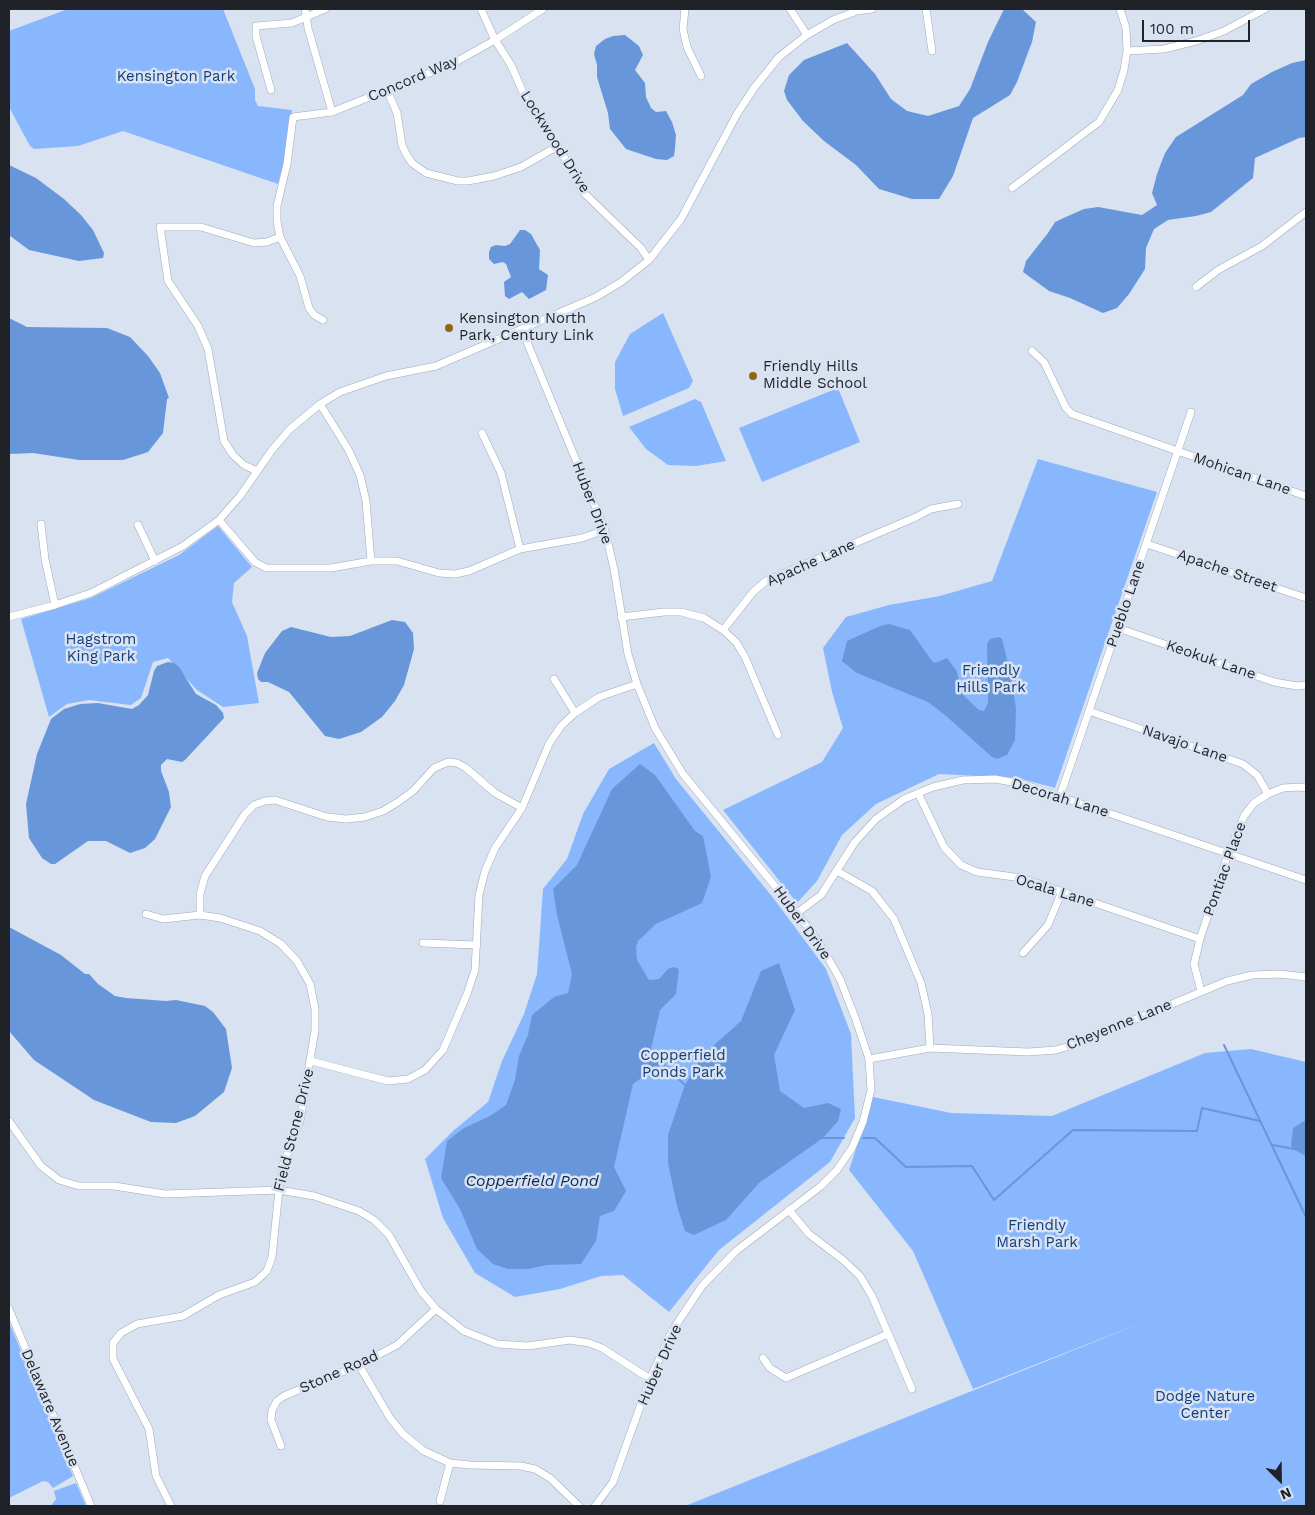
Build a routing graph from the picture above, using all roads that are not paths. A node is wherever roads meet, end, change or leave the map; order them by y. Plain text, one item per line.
1 (325, 9) edge
2 (481, 9) edge
3 (542, 9) edge
4 (685, 9) edge
5 (790, 9) edge
6 (872, 9) edge
7 (926, 9) edge
8 (1120, 9) edge
9 (1265, 9) edge
10 (306, 13) edge
11 (807, 35) junction
12 (495, 40) junction
13 (932, 51) dead end
14 (1127, 51) junction
15 (700, 76) dead end
16 (271, 90) dead end
17 (387, 90) junction
18 (332, 112) junction
19 (558, 146) junction
20 (1012, 188) dead end
21 (1306, 212) edge
22 (280, 237) junction
23 (649, 260) junction
24 (1196, 287) dead end
25 (323, 320) dead end
26 (522, 330) junction
27 (1032, 351) dead end
28 (320, 404) junction
29 (1191, 412) dead end
30 (482, 433) dead end
31 (1178, 452) junction
32 (257, 471) junction
33 (1306, 496) edge
34 (958, 504) dead end
35 (219, 520) junction
36 (41, 524) dead end
37 (138, 525) dead end
38 (605, 530) junction
39 (1147, 544) junction
40 (520, 549) junction
41 (155, 560) junction
42 (371, 561) junction
43 (1306, 598) edge
44 (55, 605) junction
45 (9, 617) edge
46 (621, 617) junction
47 (1118, 628) junction
48 (724, 630) junction
49 (554, 679) dead end
50 (637, 684) junction
51 (1306, 685) edge
52 (1089, 711) junction
53 (575, 713) junction
54 (778, 735) dead end
55 (1306, 788) edge
56 (918, 793) junction
57 (1268, 794) junction
58 (1060, 796) junction
59 (522, 808) junction
60 (1228, 854) junction
61 (838, 871) junction
62 (1306, 880) edge
63 (1062, 892) junction
64 (798, 913) junction
65 (146, 914) dead end
66 (200, 915) junction
67 (1200, 939) junction
68 (423, 943) dead end
69 (477, 945) junction
70 (1023, 953) dead end
71 (1306, 977) edge
72 (1201, 991) junction
73 (930, 1048) junction
74 (869, 1059) junction
75 (311, 1061) junction
76 (9, 1120) edge
77 (279, 1190) junction
78 (789, 1210) junction
79 (9, 1309) edge
80 (436, 1309) junction
81 (888, 1334) junction
82 (763, 1358) dead end
83 (359, 1365) junction
84 (650, 1379) junction
85 (912, 1389) dead end
86 (281, 1446) dead end
87 (450, 1462) junction
88 (440, 1500) dead end
89 (91, 1506) edge
90 (172, 1506) edge
91 (579, 1506) edge
92 (595, 1506) edge

1 - 10 street
2 - 12 street, Lockwood Drive
3 - 12 street, Concord Way
4 - 15 street
5 - 11 street
6 - 11 street
7 - 13 street
8 - 14 street
9 - 14 street
10 - 16 street
10 - 18 street
11 - 23 street
12 - 17 street, Concord Way
12 - 19 street, Lockwood Drive
14 - 20 street
17 - 18 street, Concord Way
17 - 19 street
18 - 22 street, Concord Way
19 - 23 street, Lockwood Drive
21 - 24 street
22 - 25 street
22 - 32 street
23 - 26 street
26 - 28 street
26 - 38 street, Huber Drive
27 - 31 street, Mohican Lane
28 - 32 street
28 - 42 street
29 - 31 street, Pueblo Lane
30 - 40 street
31 - 33 street, Mohican Lane
31 - 39 street, Pueblo Lane
32 - 35 street
34 - 48 street, Apache Lane
35 - 41 street
35 - 42 street
36 - 44 street
37 - 41 street
38 - 40 street
38 - 46 street, Huber Drive
39 - 43 street, Apache Street
39 - 47 street, Pueblo Lane
40 - 42 street
41 - 44 street
44 - 45 street
46 - 48 street
46 - 50 street, Huber Drive
47 - 51 street, Keokuk Lane
47 - 52 street, Pueblo Lane
48 - 54 street
49 - 53 street
50 - 53 street
50 - 64 street, Huber Drive
52 - 57 street, Navajo Lane
52 - 58 street, Pueblo Lane
53 - 59 street
55 - 57 street, Pontiac Place
56 - 58 street, Decorah Lane
56 - 61 street, Decorah Lane
56 - 63 street, Ocala Lane
57 - 60 street, Pontiac Place
58 - 60 street, Decorah Lane
59 - 66 street
59 - 69 street
60 - 62 street, Decorah Lane
60 - 67 street, Pontiac Place
61 - 64 street, Decorah Lane
61 - 73 street
63 - 67 street, Ocala Lane
63 - 70 street
64 - 74 street, Huber Drive
65 - 66 street, Field Stone Drive
66 - 75 street, Field Stone Drive
67 - 72 street, Pontiac Place
68 - 69 street
69 - 75 street
71 - 72 street, Cheyenne Lane
72 - 73 street, Cheyenne Lane
73 - 74 street, Cheyenne Lane
74 - 78 street, Huber Drive
75 - 77 street, Field Stone Drive
76 - 77 street
77 - 80 street
77 - 90 street, Field Stone Drive
78 - 81 street
78 - 84 street, Huber Drive
79 - 89 street, Delaware Avenue
80 - 83 street, Stone Road
80 - 84 street
81 - 82 street
81 - 85 street
83 - 86 street, Stone Road
83 - 87 street
84 - 92 street, Huber Drive
87 - 88 street
87 - 91 street

